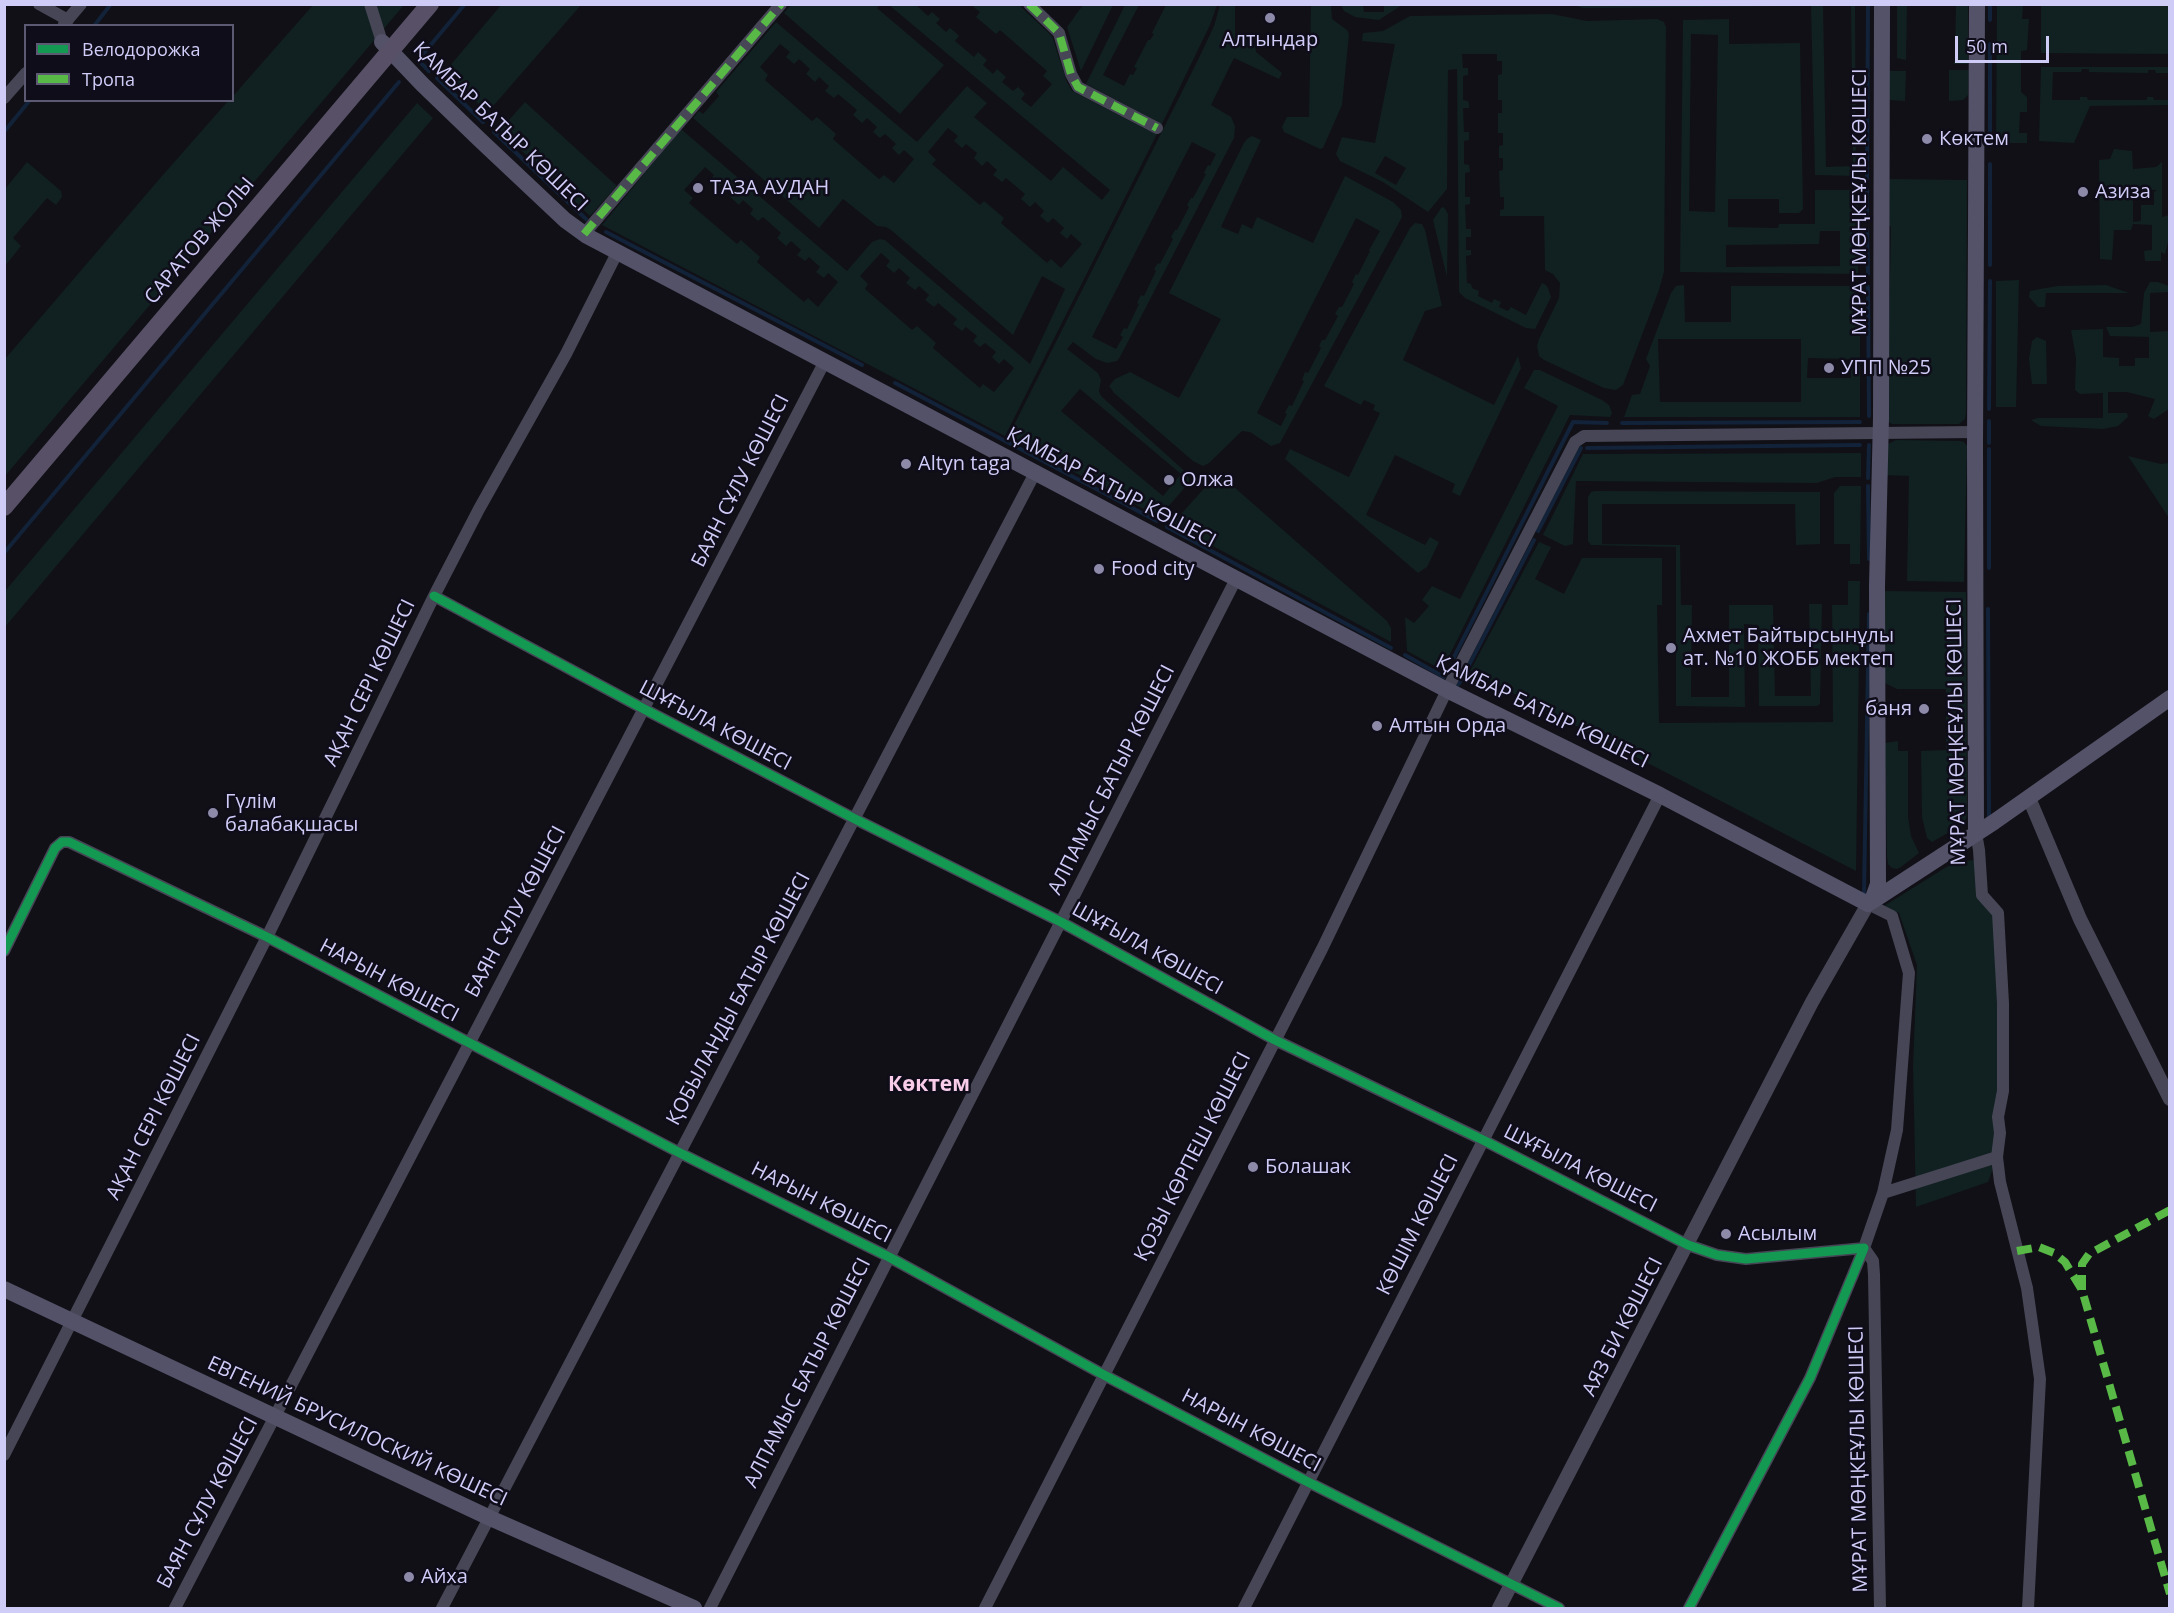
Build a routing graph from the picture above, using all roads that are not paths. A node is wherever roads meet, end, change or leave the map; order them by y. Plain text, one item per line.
1 (39, 4) edge
2 (81, 4) edge
3 (370, 4) edge
4 (414, 4) edge
5 (429, 4) edge
6 (782, 4) edge
7 (1029, 4) edge
8 (1882, 4) edge
9 (1977, 4) edge
10 (65, 22) edge
11 (386, 46) junction
12 (24, 75) edge
13 (4, 98) edge
14 (1157, 128) dead end
15 (584, 234) junction
16 (617, 253) junction
17 (825, 361) junction
18 (1975, 421) junction
19 (1881, 432) junction
20 (1036, 471) junction
21 (4, 488) edge
22 (4, 507) edge
23 (1236, 579) junction
24 (434, 596) junction
25 (1447, 690) junction
26 (2169, 698) edge
27 (644, 709) junction
28 (1660, 795) junction
29 (2029, 798) junction
30 (855, 819) junction
31 (1976, 833) junction
32 (1878, 868) junction
33 (1897, 885) junction
34 (1868, 904) junction
35 (1061, 922) junction
36 (267, 937) junction
37 (4, 951) edge
38 (1275, 1040) junction
39 (469, 1044) junction
40 (2169, 1099) edge
41 (1483, 1140) junction
42 (680, 1153) junction
43 (1997, 1157) junction
44 (1883, 1193) junction
45 (1688, 1245) junction
46 (1864, 1248) junction
47 (889, 1257) junction
48 (4, 1289) edge
49 (74, 1320) junction
50 (1104, 1375) junction
51 (275, 1416) junction
52 (4, 1455) edge
53 (1308, 1482) junction
54 (490, 1518) junction
55 (1512, 1584) junction
56 (175, 1608) edge
57 (442, 1608) edge
58 (694, 1608) edge
59 (710, 1608) edge
60 (985, 1608) edge
61 (1244, 1608) edge
62 (1499, 1608) edge
63 (1559, 1608) edge
64 (1689, 1608) edge
65 (1880, 1608) edge
66 (2028, 1608) edge

1 - 10 street
2 - 10 street
3 - 11 street
4 - 11 main road, САРАТОВ ЖОЛЫ
5 - 11 main road, САРАТОВ ЖОЛЫ
6 - 15 street
7 - 14 street
8 - 19 main road, МҰРАТ МӨҢКЕҰЛЫ КӨШЕСІ
9 - 18 main road, МҰРАТ МӨҢКЕҰЛЫ КӨШЕСІ
11 - 15 main road, ҚАМБАР БАТЫР КӨШЕСІ
11 - 21 main road, САРАТОВ ЖОЛЫ
11 - 22 main road, САРАТОВ ЖОЛЫ
12 - 13 street
15 - 16 main road, ҚАМБАР БАТЫР КӨШЕСІ
16 - 17 main road, ҚАМБАР БАТЫР КӨШЕСІ
16 - 24 street, АҚАН СЕРІ КӨШЕСІ
17 - 20 main road, ҚАМБАР БАТЫР КӨШЕСІ
17 - 27 street, БАЯН СҰЛУ КӨШЕСІ
18 - 19 street
18 - 31 main road, МҰРАТ МӨҢКЕҰЛЫ КӨШЕСІ
19 - 25 street, ҚОЗЫ КӨРПЕШ КӨШЕСІ
19 - 32 main road, МҰРАТ МӨҢКЕҰЛЫ КӨШЕСІ
20 - 23 main road, ҚАМБАР БАТЫР КӨШЕСІ
20 - 30 street, ҚОБЫЛАНДЫ БАТЫР КӨШЕСІ
23 - 25 main road, ҚАМБАР БАТЫР КӨШЕСІ
23 - 35 street, АЛПАМЫС БАТЫР КӨШЕСІ
24 - 27 street, ШҰҒЫЛА КӨШЕСІ
24 - 36 street, АҚАН СЕРІ КӨШЕСІ
25 - 28 main road, ҚАМБАР БАТЫР КӨШЕСІ
25 - 38 street, ҚОЗЫ КӨРПЕШ КӨШЕСІ
26 - 29 main road
27 - 30 street, ШҰҒЫЛА КӨШЕСІ
27 - 39 street, БАЯН СҰЛУ КӨШЕСІ
28 - 34 main road, ҚАМБАР БАТЫР КӨШЕСІ
28 - 41 street, КӨШІМ КӨШЕСІ
29 - 31 main road
29 - 40 street
30 - 35 street, ШҰҒЫЛА КӨШЕСІ
30 - 42 street, ҚОБЫЛАНДЫ БАТЫР КӨШЕСІ
31 - 33 main road
31 - 43 street, МҰРАТ МӨҢКЕҰЛЫ КӨШЕСІ
32 - 33 main road
32 - 34 main road, МҰРАТ МӨҢКЕҰЛЫ КӨШЕСІ
33 - 34 main road
34 - 44 street
34 - 45 street, АЯЗ БИ КӨШЕСІ
35 - 38 street, ШҰҒЫЛА КӨШЕСІ
35 - 47 street, АЛПАМЫС БАТЫР КӨШЕСІ
36 - 37 street, НАРЫН КӨШЕСІ
36 - 39 street, НАРЫН КӨШЕСІ
36 - 49 street, АҚАН СЕРІ КӨШЕСІ
38 - 41 street, ШҰҒЫЛА КӨШЕСІ
38 - 50 street, ҚОЗЫ КӨРПЕШ КӨШЕСІ
39 - 42 street, НАРЫН КӨШЕСІ
39 - 51 street, БАЯН СҰЛУ КӨШЕСІ
41 - 45 street, ШҰҒЫЛА КӨШЕСІ
41 - 53 street, КӨШІМ КӨШЕСІ
42 - 47 street, НАРЫН КӨШЕСІ
42 - 54 street, ҚОБЫЛАНДЫ БАТЫР КӨШЕСІ
43 - 44 street
43 - 66 street, МҰРАТ МӨҢКЕҰЛЫ КӨШЕСІ
44 - 46 street
45 - 46 street, ШҰҒЫЛА КӨШЕСІ
45 - 55 street, АЯЗ БИ КӨШЕСІ
46 - 64 street
46 - 65 street, МҰРАТ МӨҢКЕҰЛЫ КӨШЕСІ
47 - 50 street, НАРЫН КӨШЕСІ
47 - 59 street, АЛПАМЫС БАТЫР КӨШЕСІ
48 - 49 main road, ЕВГЕНИЙ БРУСИЛОСКИЙ КӨШЕСІ
49 - 51 main road, ЕВГЕНИЙ БРУСИЛОСКИЙ КӨШЕСІ
49 - 52 street, АҚАН СЕРІ КӨШЕСІ
50 - 53 street, НАРЫН КӨШЕСІ
50 - 60 street, ҚОЗЫ КӨРПЕШ КӨШЕСІ
51 - 54 main road, ЕВГЕНИЙ БРУСИЛОСКИЙ КӨШЕСІ
51 - 56 street, БАЯН СҰЛУ КӨШЕСІ
53 - 55 street, НАРЫН КӨШЕСІ
53 - 61 street, КӨШІМ КӨШЕСІ
54 - 57 street, ҚОБЫЛАНДЫ БАТЫР КӨШЕСІ
54 - 58 main road, ЕВГЕНИЙ БРУСИЛОСКИЙ КӨШЕСІ
55 - 62 street, АЯЗ БИ КӨШЕСІ
55 - 63 street, НАРЫН КӨШЕСІ

